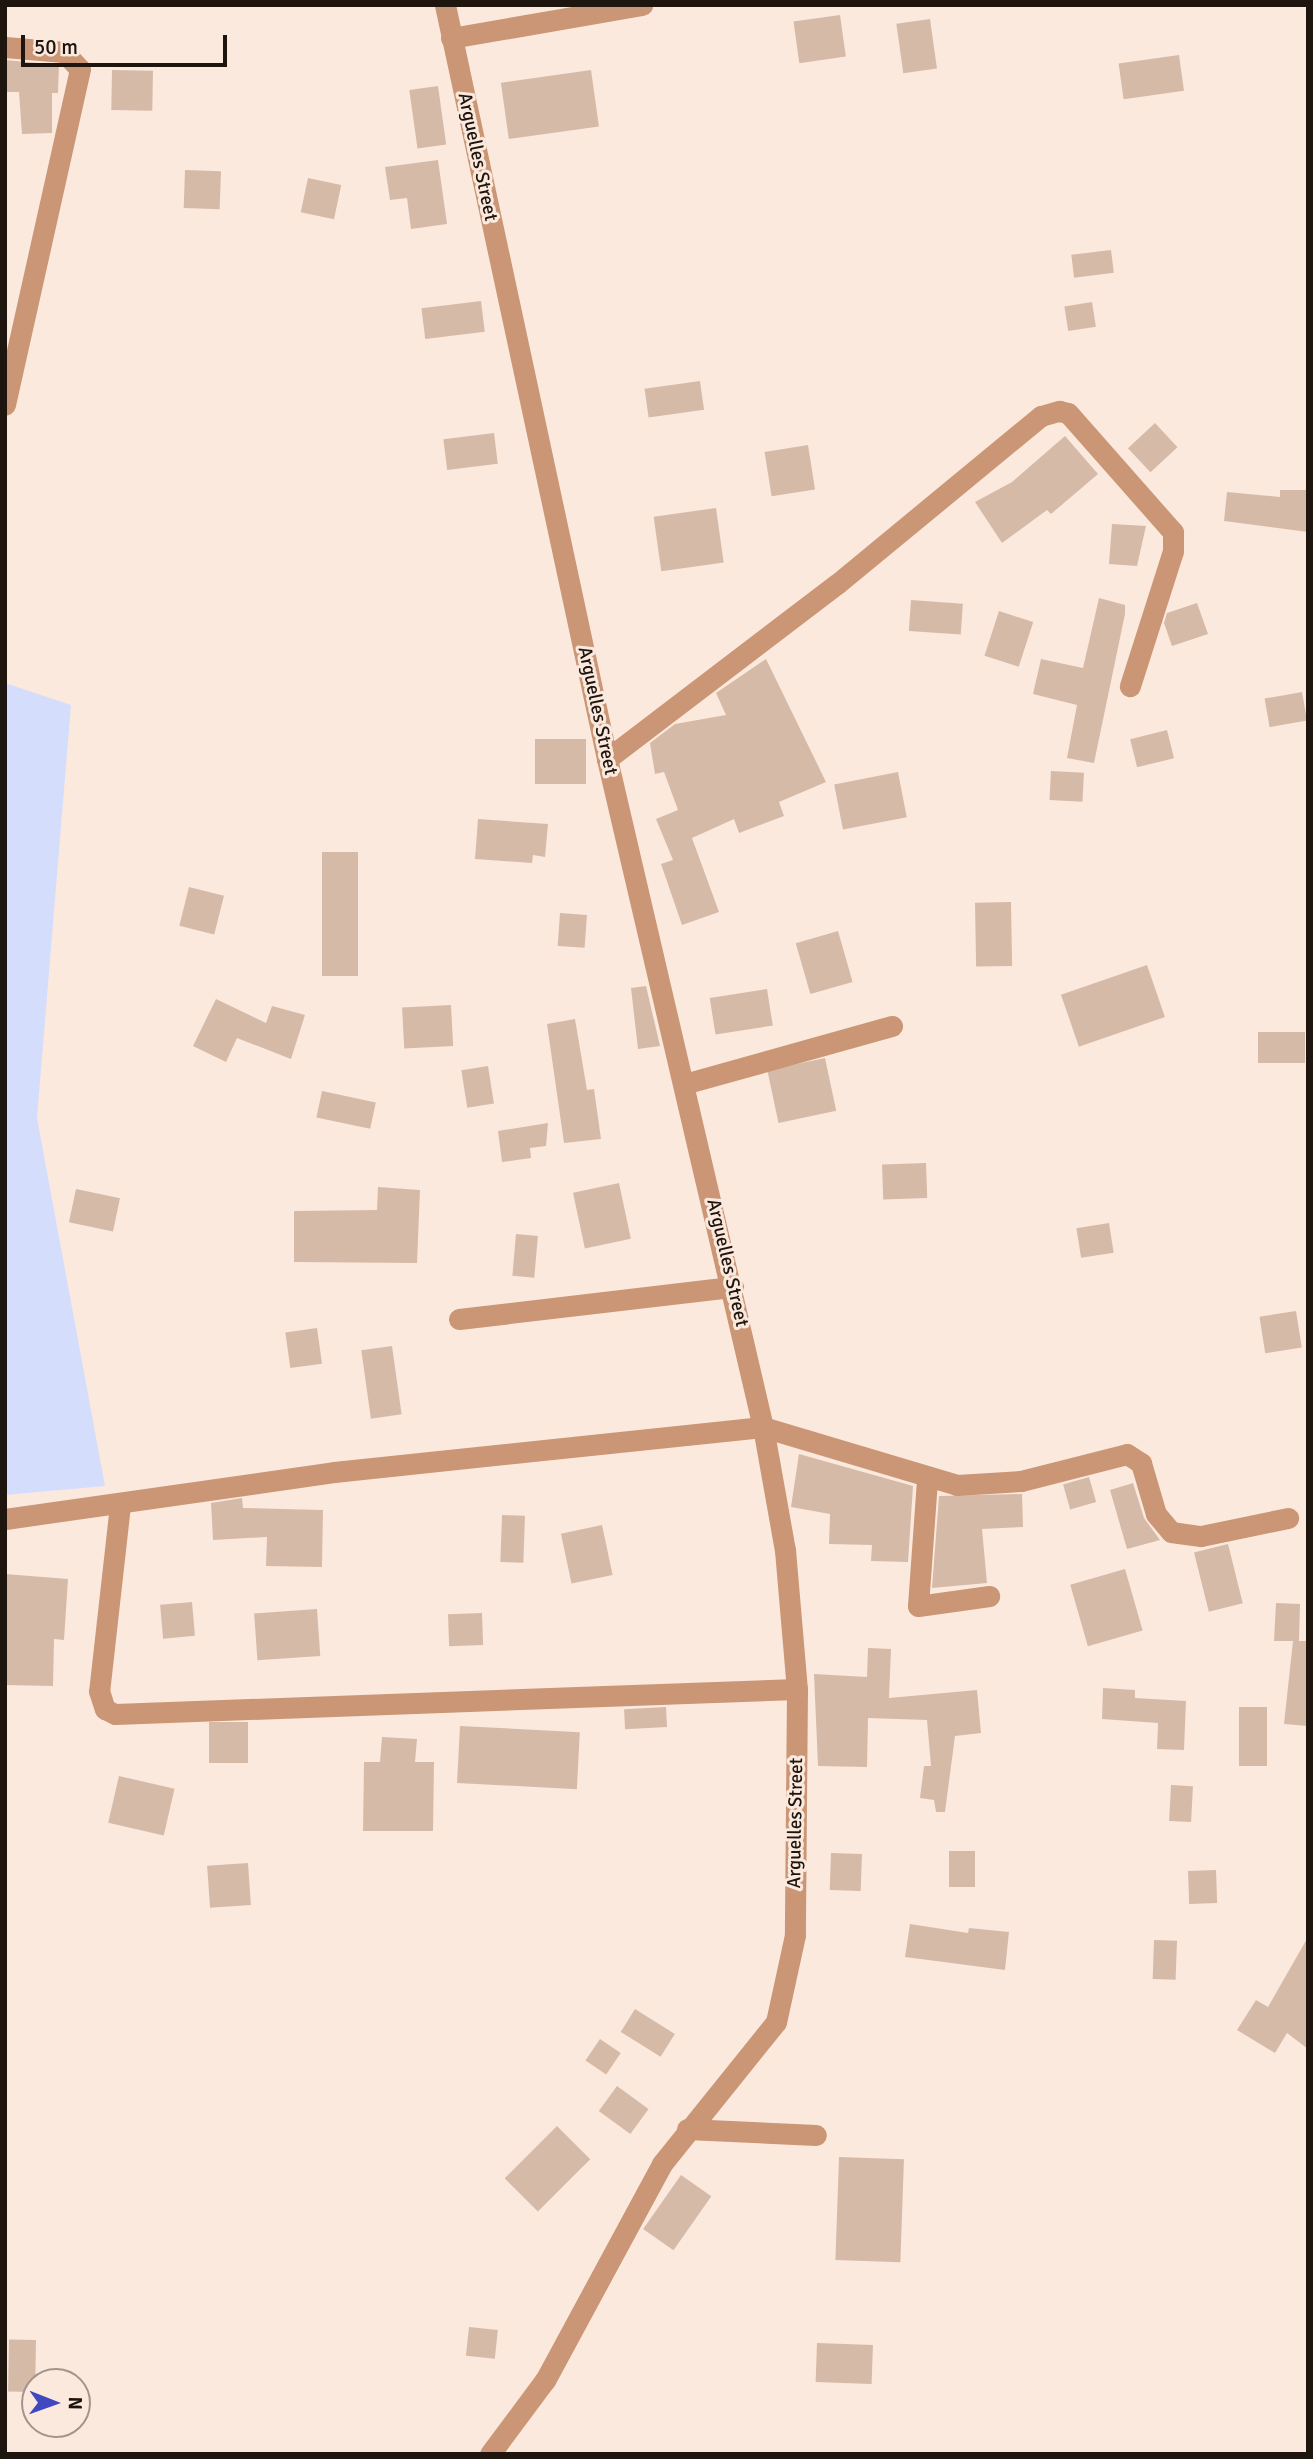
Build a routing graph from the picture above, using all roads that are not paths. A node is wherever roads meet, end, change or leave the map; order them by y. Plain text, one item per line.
1 (445, 5) edge
2 (642, 5) edge
3 (452, 38) junction
4 (5, 47) edge
5 (5, 405) edge
6 (1130, 686) dead end
7 (607, 759) junction
8 (892, 1026) dead end
9 (684, 1084) junction
10 (733, 1287) junction
11 (459, 1319) dead end
12 (763, 1427) junction
13 (927, 1479) junction
14 (120, 1504) junction
15 (1289, 1518) dead end
16 (5, 1519) edge
17 (989, 1596) dead end
18 (797, 1689) junction
19 (687, 2129) junction
20 (816, 2135) dead end
21 (490, 2454) edge

1 - 3 street, Arguelles Street
2 - 3 street
3 - 7 street, Arguelles Street
4 - 5 street
6 - 7 street
7 - 9 street, Arguelles Street
8 - 9 street
9 - 10 street, Arguelles Street
10 - 11 street
10 - 12 street, Arguelles Street
12 - 13 street
12 - 14 street
12 - 18 street, Arguelles Street
13 - 15 street
13 - 17 street
14 - 16 street
14 - 18 street
18 - 19 street, Arguelles Street
19 - 20 street
19 - 21 street, Arguelles Street

